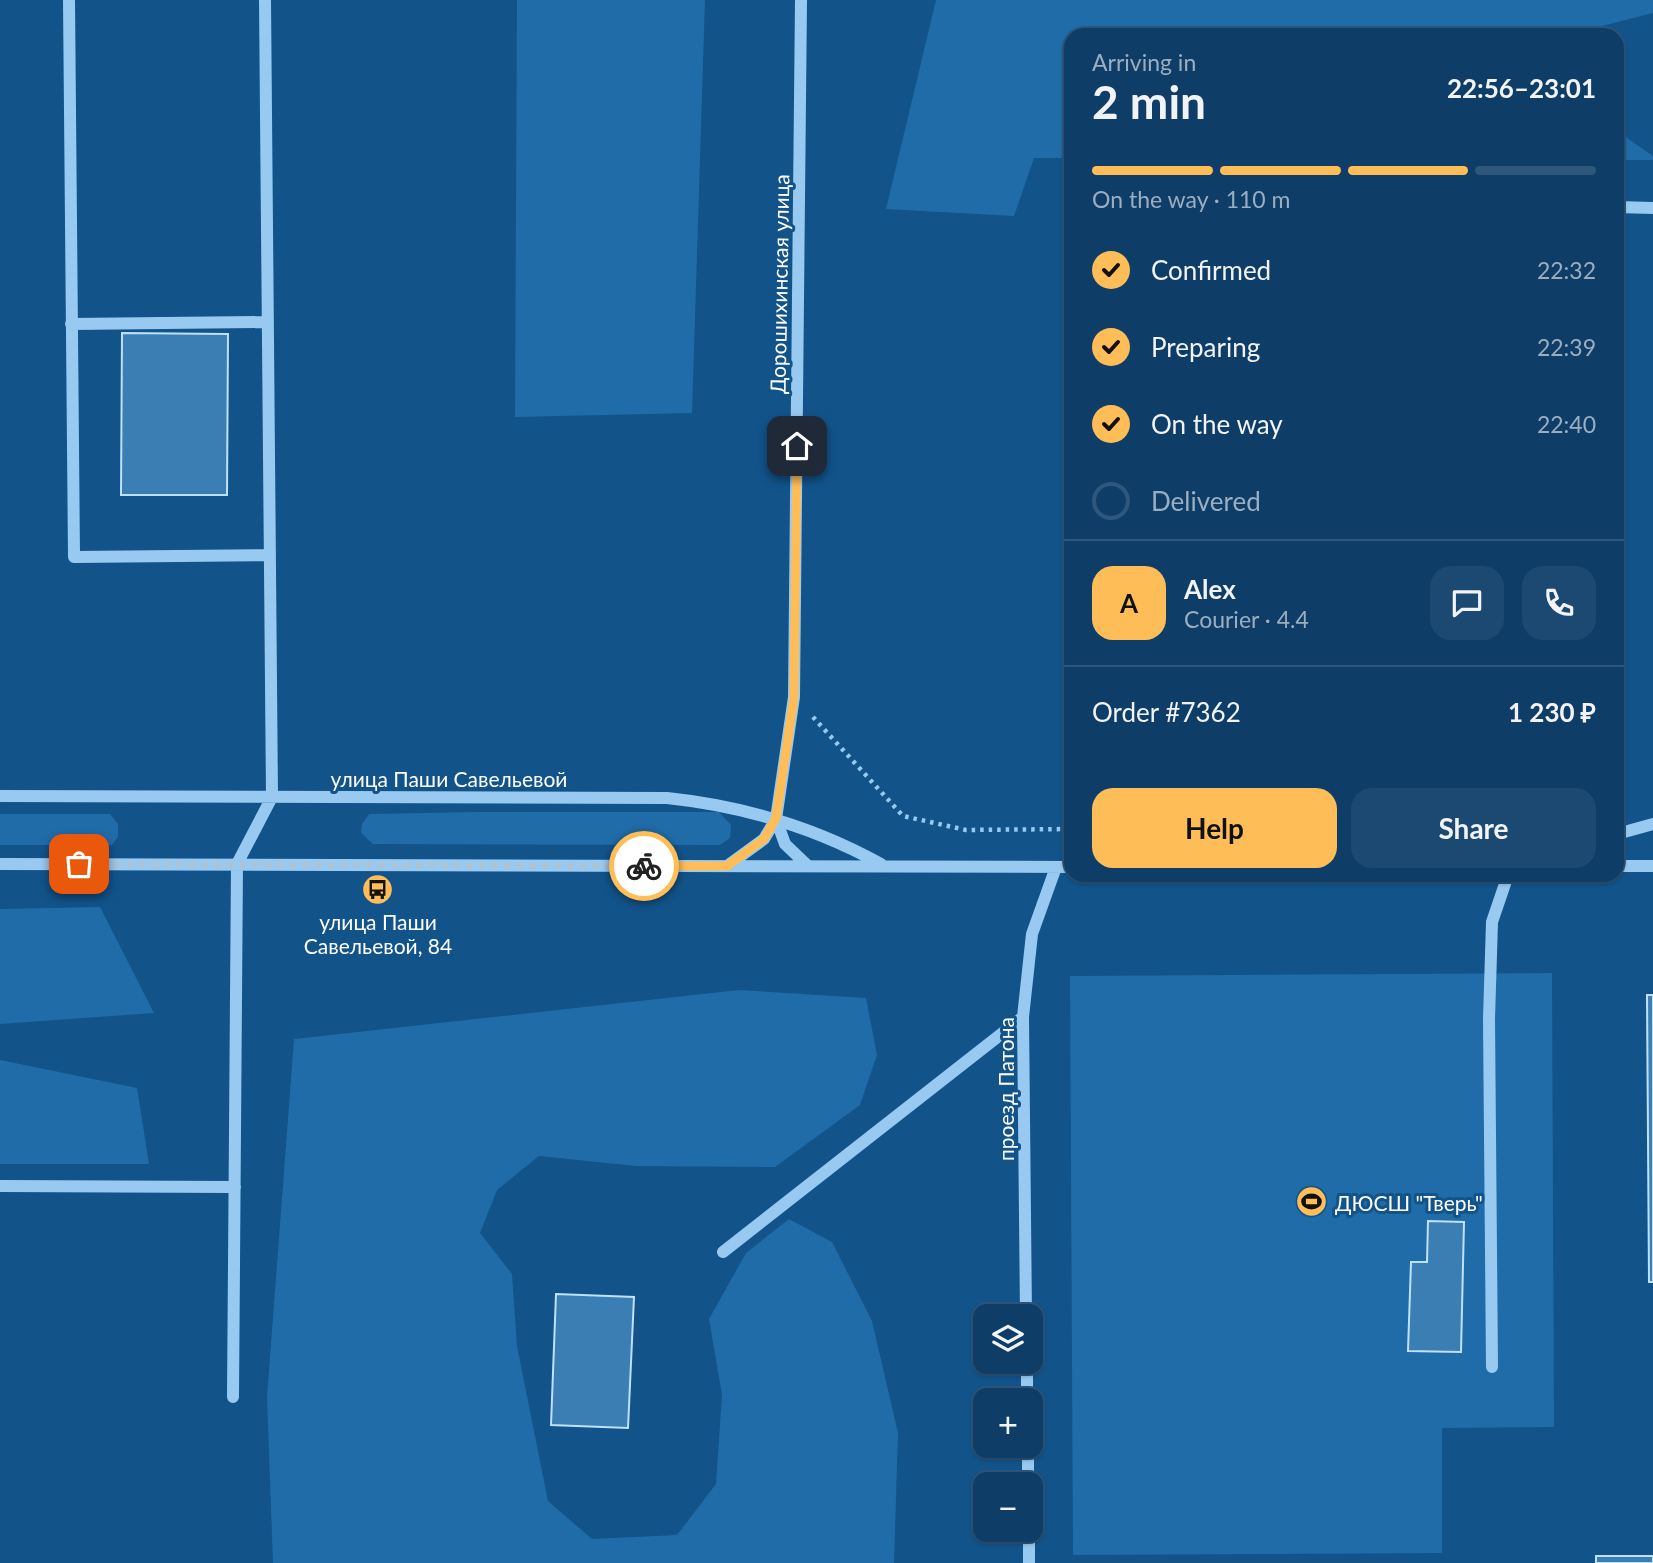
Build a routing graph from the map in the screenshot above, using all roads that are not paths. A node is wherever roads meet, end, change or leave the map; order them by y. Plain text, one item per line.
1 (69, 0) edge
2 (265, 0) edge
3 (801, 0) edge
4 (1624, 207) edge
5 (1653, 208) edge
6 (268, 322) junction
7 (71, 324) junction
8 (270, 555) junction
9 (0, 796) edge
10 (272, 797) junction
11 (776, 818) junction
12 (1653, 824) edge
13 (1624, 832) edge
14 (0, 864) edge
15 (237, 864) junction
16 (727, 866) junction
17 (808, 866) junction
18 (885, 866) junction
19 (1624, 866) edge
20 (1653, 866) edge
21 (1056, 867) junction
22 (1064, 867) edge
23 (1506, 882) edge
24 (1023, 1017) junction
25 (0, 1186) edge
26 (235, 1187) junction
27 (723, 1252) dead end
28 (1026, 1304) edge
29 (1492, 1367) dead end
30 (233, 1397) dead end
31 (1029, 1542) edge
32 (1029, 1563) edge

1 - 7 street
2 - 6 street
3 - 11 street, Дорошихинская улица
4 - 5 street
6 - 7 street
6 - 8 street
7 - 8 street
8 - 10 street
9 - 10 street, улица Паши Савельевой
10 - 11 street, улица Паши Савельевой
10 - 15 street
11 - 16 street
11 - 17 street
11 - 18 street, улица Паши Савельевой
12 - 13 street
14 - 15 street, улица Паши Савельевой
15 - 16 street, улица Паши Савельевой
15 - 26 street
16 - 17 street, улица Паши Савельевой
17 - 18 street, улица Паши Савельевой
18 - 21 street, улица Паши Савельевой
19 - 20 street
21 - 22 street, улица Паши Савельевой
21 - 24 street, проезд Патона
23 - 29 street
24 - 27 street
24 - 28 street, проезд Патона
25 - 26 street
26 - 30 street
31 - 32 street

